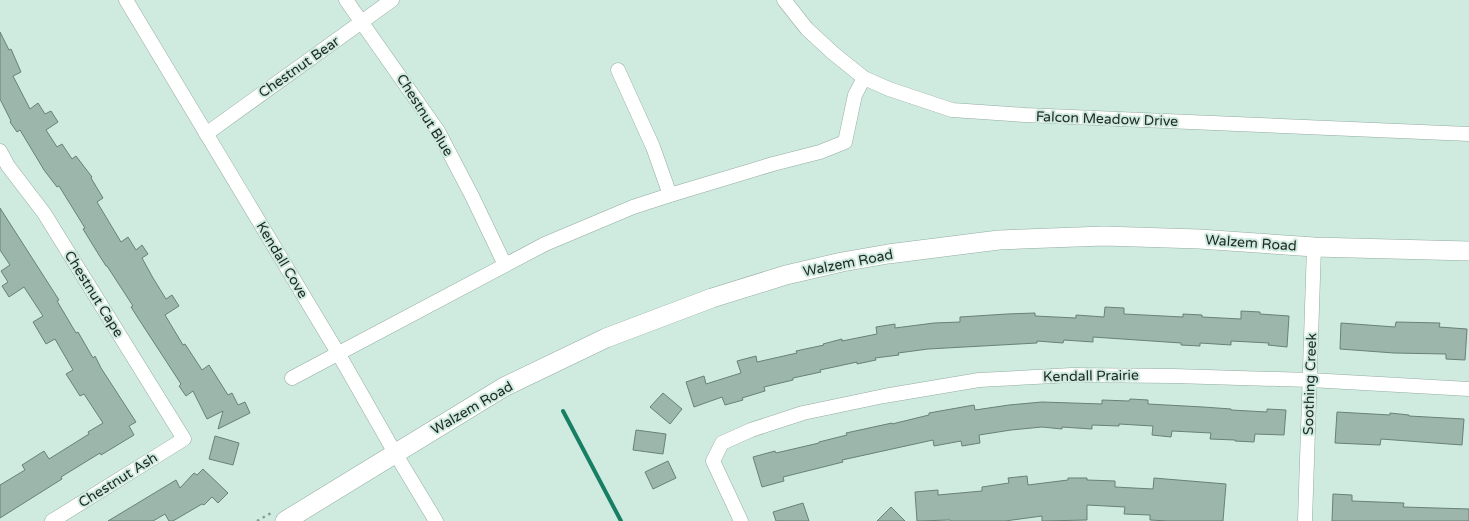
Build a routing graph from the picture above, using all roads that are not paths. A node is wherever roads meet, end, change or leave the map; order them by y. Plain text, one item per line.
1 (126, 0) edge
2 (346, 0) edge
3 (392, 0) edge
4 (784, 0) edge
5 (362, 22) junction
6 (618, 70) dead end
7 (864, 78) junction
8 (206, 134) junction
9 (1469, 134) edge
10 (0, 151) edge
11 (670, 195) junction
12 (1314, 247) junction
13 (1469, 251) edge
14 (505, 265) junction
15 (338, 353) junction
16 (292, 378) dead end
17 (1310, 380) junction
18 (1469, 389) edge
19 (184, 439) joint
20 (395, 453) junction
21 (52, 521) edge
22 (285, 521) edge
23 (436, 521) edge
24 (741, 521) edge
25 (1305, 521) edge

1 - 8 street, Kendall Cove
2 - 5 street, Chestnut Blue
3 - 5 street, Chestnut Bear
4 - 7 street, Falcon Meadow Drive
5 - 8 street, Chestnut Bear
5 - 14 street, Chestnut Blue
6 - 11 street
7 - 9 street, Falcon Meadow Drive
7 - 11 street
8 - 15 street, Kendall Cove
10 - 19 street, Chestnut Cape
11 - 14 street
12 - 13 street, Walzem Road
12 - 17 street, Soothing Creek
12 - 20 street, Walzem Road
14 - 15 street
15 - 16 street
15 - 20 street, Kendall Cove
17 - 18 street, Kendall Prairie
17 - 24 street, Kendall Prairie
17 - 25 street, Soothing Creek
19 - 21 street, Chestnut Ash
20 - 22 street, Walzem Road
20 - 23 street, Kendall Cove

